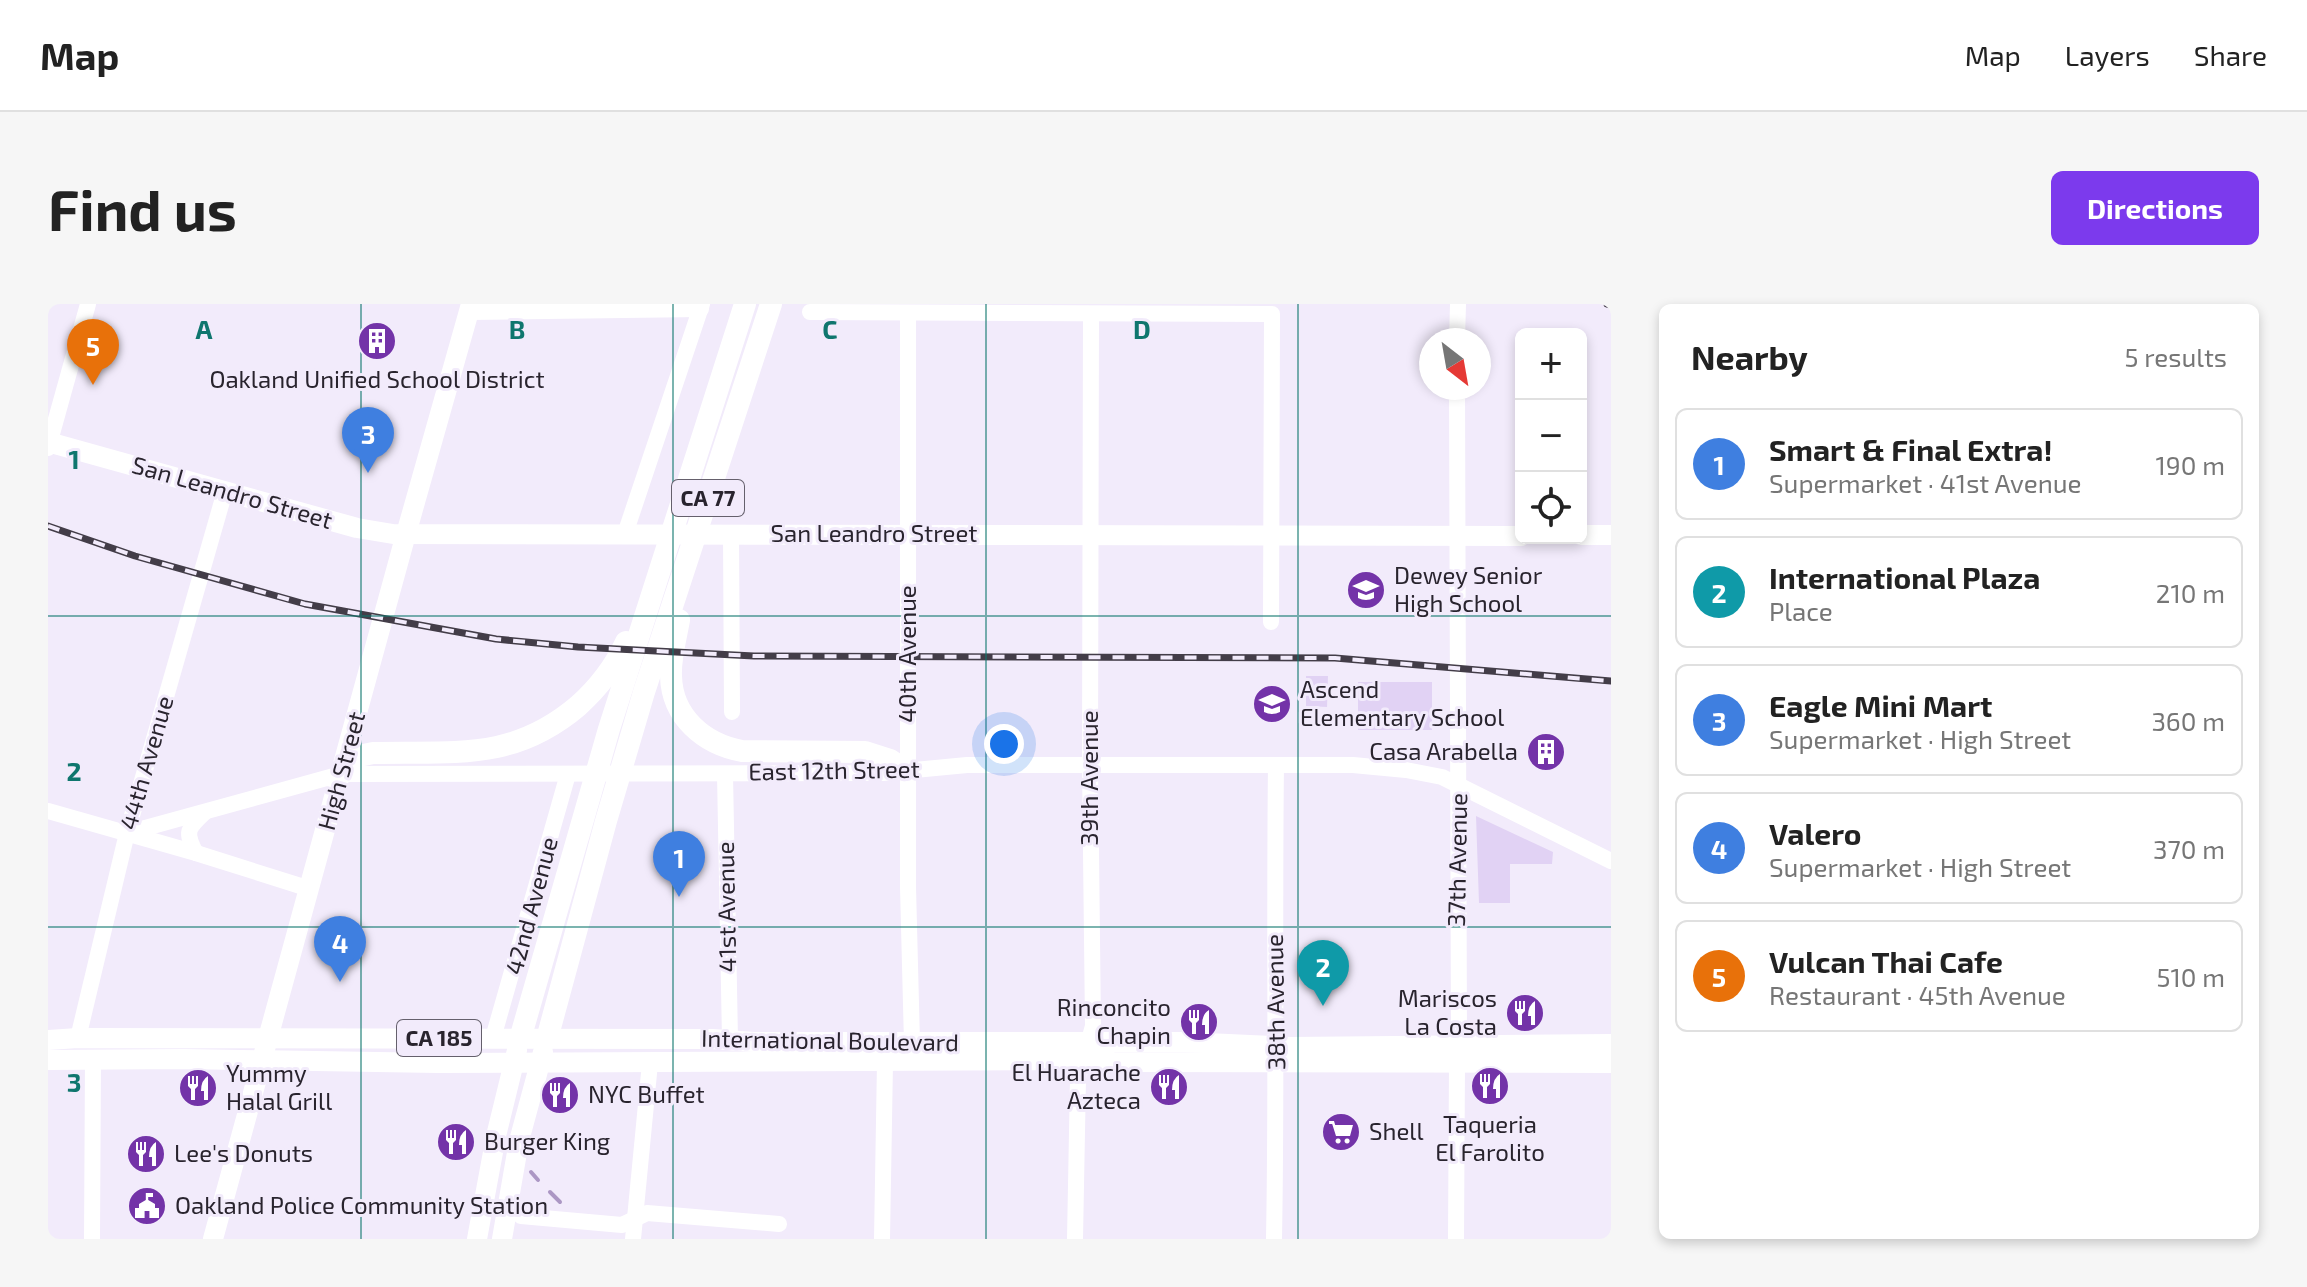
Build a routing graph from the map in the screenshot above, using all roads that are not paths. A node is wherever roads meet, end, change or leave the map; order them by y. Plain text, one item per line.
1 (88, 304) edge
2 (745, 304) edge
3 (771, 304) edge
4 (1458, 304) edge
5 (701, 307) edge
6 (470, 308) edge
7 (810, 312) dead end
8 (908, 313) junction
9 (1091, 314) junction
10 (1457, 328) edge
11 (1457, 400) edge
12 (49, 444) edge
13 (687, 484) junction
14 (225, 491) junction
15 (709, 494) junction
16 (406, 534) junction
17 (625, 534) junction
18 (721, 534) junction
19 (908, 534) junction
20 (1090, 535) junction
21 (1272, 535) junction
22 (1587, 535) edge
23 (1611, 535) edge
24 (1456, 536) junction
25 (1515, 536) edge
26 (1271, 622) dead end
27 (732, 712) dead end
28 (1090, 765) junction
29 (1276, 765) junction
30 (908, 772) junction
31 (341, 774) junction
32 (574, 774) junction
33 (725, 774) junction
34 (1459, 784) junction
35 (48, 811) edge
36 (206, 811) junction
37 (127, 833) junction
38 (196, 853) junction
39 (1611, 861) edge
40 (310, 889) junction
41 (78, 1038) junction
42 (493, 1038) junction
43 (520, 1039) junction
44 (547, 1039) junction
45 (48, 1040) edge
46 (268, 1040) junction
47 (730, 1040) junction
48 (912, 1043) junction
49 (1611, 1044) edge
50 (1086, 1052) junction
51 (1276, 1054) junction
52 (1458, 1054) junction
53 (93, 1059) junction
54 (48, 1060) edge
55 (262, 1062) junction
56 (514, 1062) junction
57 (540, 1062) junction
58 (885, 1062) junction
59 (650, 1063) junction
60 (1611, 1063) edge
61 (521, 1216) dead end
62 (635, 1219) junction
63 (779, 1224) dead end
64 (92, 1239) edge
65 (213, 1239) edge
66 (477, 1239) edge
67 (502, 1239) edge
68 (633, 1239) edge
69 (882, 1239) edge
70 (1075, 1239) edge
71 (1274, 1239) edge
72 (1456, 1239) edge

1 - 12 street
2 - 13 highway, CA 77
3 - 15 highway, CA 77
4 - 10 street
5 - 6 street
5 - 17 street
6 - 16 main road, High Street
7 - 8 street
8 - 9 street
8 - 19 street, 40th Avenue
9 - 20 street, 39th Avenue
9 - 21 street
11 - 24 street, 37th Avenue
12 - 14 main road, San Leandro Street
13 - 31 highway
13 - 43 highway, CA 77
14 - 16 main road, San Leandro Street
14 - 37 street, 44th Avenue
15 - 30 highway
15 - 44 highway, CA 77
16 - 17 main road, San Leandro Street
16 - 31 main road, High Street
17 - 18 main road, San Leandro Street
18 - 19 main road, San Leandro Street
18 - 27 street
19 - 20 main road, San Leandro Street
19 - 30 street, 40th Avenue
20 - 21 main road, San Leandro Street
20 - 28 street, 39th Avenue
21 - 24 main road, San Leandro Street
21 - 26 street
22 - 23 main road
24 - 25 main road, San Leandro Street
24 - 34 street, 37th Avenue
28 - 29 street, East 12th Street
28 - 30 street, East 12th Street
28 - 50 street, 39th Avenue
29 - 34 street, East 12th Street
29 - 51 street, 38th Avenue
30 - 33 street, East 12th Street
30 - 48 street, 40th Avenue
31 - 32 street, East 12th Street
31 - 36 street, East 12th Street
31 - 40 main road, High Street
32 - 33 street, East 12th Street
32 - 42 street, 42nd Avenue
33 - 47 street, 41st Avenue
34 - 39 street, East 12th Street
34 - 52 street, 37th Avenue
35 - 37 street
36 - 37 street, East 12th Street
36 - 38 street
37 - 38 street
37 - 41 street, 44th Avenue
38 - 40 street
40 - 46 main road, High Street
41 - 45 main road, International Boulevard / CA 185
41 - 46 main road, International Boulevard / CA 185
42 - 43 main road, International Boulevard / CA 185
42 - 46 main road, International Boulevard / CA 185
43 - 44 main road, International Boulevard
43 - 56 main road
44 - 47 main road, International Boulevard
44 - 57 main road, CA 77
46 - 55 main road, High Street
47 - 48 main road, International Boulevard
48 - 50 main road, International Boulevard
49 - 52 main road, International Boulevard
50 - 51 main road, International Boulevard
50 - 58 main road, International Boulevard
50 - 70 street, 39th Avenue
51 - 52 main road, International Boulevard
51 - 71 street, 38th Avenue
52 - 60 main road, International Boulevard
52 - 72 street, 37th Avenue
53 - 54 main road, International Boulevard / CA 185
53 - 55 main road, International Boulevard / CA 185
53 - 64 street
55 - 56 main road, International Boulevard / CA 185
55 - 65 main road, High Street
56 - 57 main road, International Boulevard / CA 185
56 - 66 main road
57 - 59 main road, International Boulevard
57 - 67 main road
58 - 59 main road, International Boulevard
58 - 69 street
59 - 62 street
61 - 62 street
62 - 63 street
62 - 68 street

